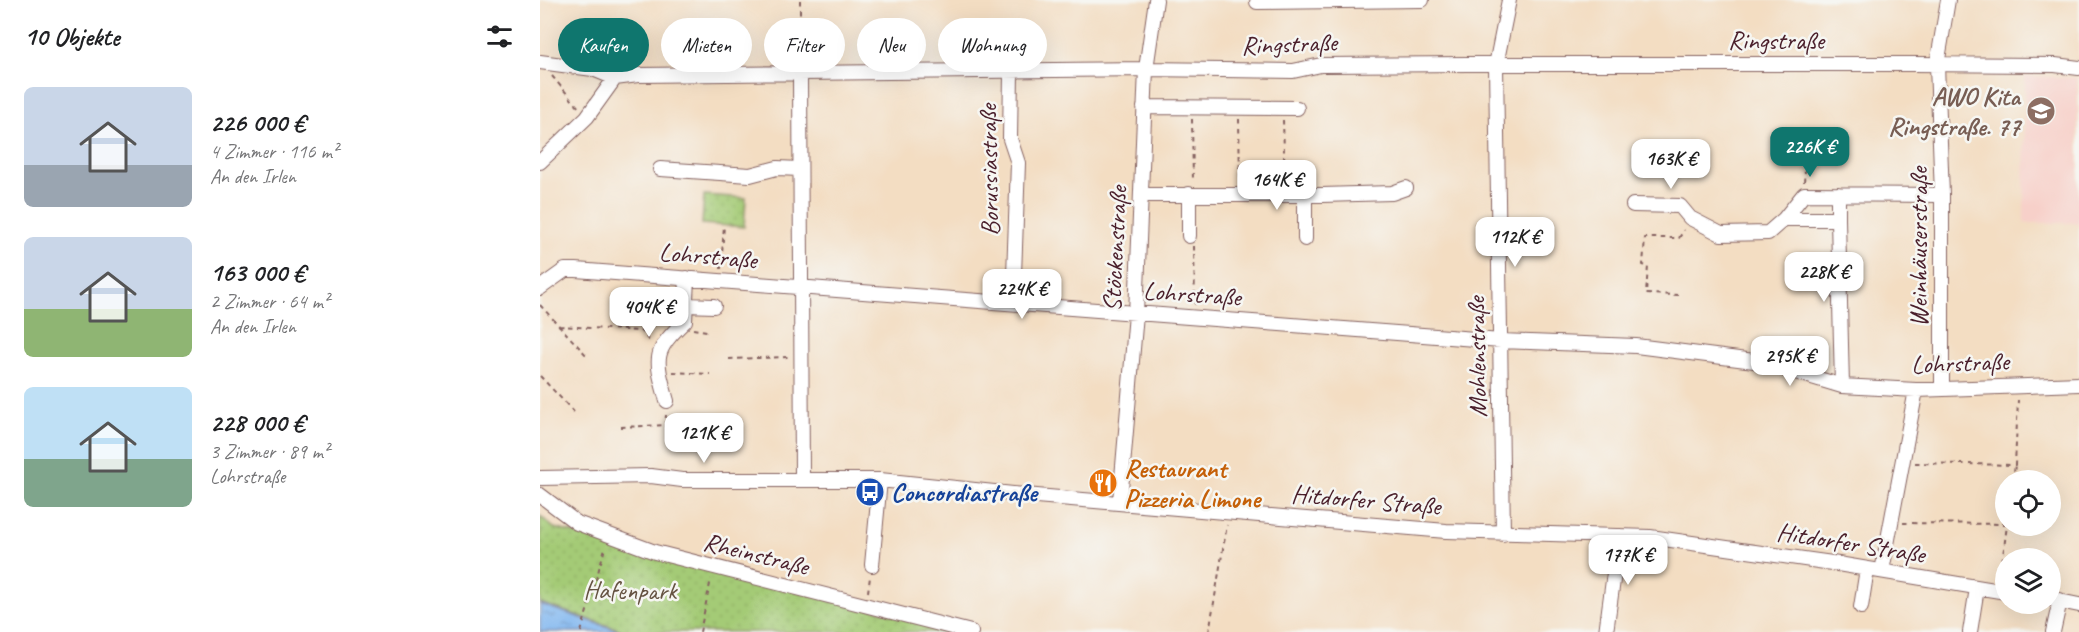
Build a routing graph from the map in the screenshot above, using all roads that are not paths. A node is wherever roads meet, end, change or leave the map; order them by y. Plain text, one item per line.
1 (1156, 0) edge
2 (1422, 0) edge
3 (1509, 0) edge
4 (1948, 0) edge
5 (1257, 3) dead end
6 (1496, 65) junction
7 (1937, 65) junction
8 (544, 67) edge
9 (2079, 68) edge
10 (1146, 69) junction
11 (1047, 70) edge
12 (938, 71) edge
13 (800, 72) joint
14 (845, 72) edge
15 (1011, 72) edge
16 (615, 78) junction
17 (1144, 107) junction
18 (1290, 108) road end
19 (540, 162) edge
20 (660, 169) dead end
21 (800, 169) junction
22 (1406, 188) dead end
23 (1191, 194) junction
24 (1838, 194) junction
25 (1142, 195) junction
26 (1305, 195) junction
27 (1942, 195) junction
28 (1633, 205) dead end
29 (1784, 219) junction
30 (1838, 219) junction
31 (1189, 236) road end
32 (1305, 239) dead end
33 (687, 278) junction
34 (540, 288) edge
35 (801, 288) junction
36 (1013, 303) junction
37 (686, 305) junction
38 (714, 306) dead end
39 (1136, 314) junction
40 (1501, 341) junction
41 (2079, 384) edge
42 (1842, 386) junction
43 (1942, 388) junction
44 (1916, 390) junction
45 (667, 401) dead end
46 (540, 478) edge
47 (802, 479) junction
48 (880, 480) junction
49 (540, 495) edge
50 (1120, 501) junction
51 (1503, 534) junction
52 (1619, 536) junction
53 (872, 565) road end
54 (1867, 569) junction
55 (1882, 572) junction
56 (1977, 588) junction
57 (1995, 591) edge
58 (2061, 600) edge
59 (2079, 605) edge
60 (1861, 607) dead end
61 (2054, 614) edge
62 (971, 632) edge
63 (1606, 632) edge
64 (1970, 632) edge
65 (2053, 632) edge

1 - 10 street, Stöckenstraße
2 - 5 street
3 - 6 street, Mohlenstraße
4 - 7 street, Weinhäuserstraße
6 - 7 street, Ringstraße
6 - 10 street, Ringstraße
6 - 40 street, Mohlenstraße
7 - 9 street, Ringstraße
7 - 27 street, Weinhäuserstraße
8 - 16 street
10 - 11 street, Ringstraße
10 - 17 street, Stöckenstraße
12 - 14 street, Ringstraße
13 - 16 street, Ringstraße
13 - 21 street
15 - 36 street, Borussiastraße
16 - 19 street
17 - 18 street
17 - 25 street, Stöckenstraße
20 - 21 street
21 - 35 street
22 - 26 street
23 - 25 street
23 - 26 street
23 - 31 street
24 - 27 street
24 - 29 street
24 - 30 street
25 - 39 street, Stöckenstraße
26 - 32 street
27 - 43 street, Weinhäuserstraße
28 - 29 street
29 - 30 street
30 - 42 street
33 - 34 street, Lohrstraße
33 - 35 street, Lohrstraße
33 - 37 street
35 - 36 street, Lohrstraße
35 - 47 street
36 - 39 street, Lohrstraße
37 - 38 street
37 - 45 street
39 - 40 street, Lohrstraße
39 - 50 street, Stöckenstraße
40 - 42 street, Lohrstraße
40 - 51 street, Mohlenstraße
41 - 43 street, Lohrstraße
42 - 44 street, Lohrstraße
43 - 44 street, Lohrstraße
44 - 55 street
46 - 47 street, Hitdorfer Straße
47 - 48 street, Hitdorfer Straße
48 - 50 street, Hitdorfer Straße
48 - 53 street
49 - 62 street, Rheinstraße
50 - 51 street, Hitdorfer Straße
51 - 52 street, Hitdorfer Straße
52 - 54 street, Hitdorfer Straße
52 - 63 street
54 - 55 street, Hitdorfer Straße
54 - 60 street
55 - 56 street, Hitdorfer Straße
56 - 57 street, Hitdorfer Straße
56 - 64 street
58 - 59 street
61 - 65 street

